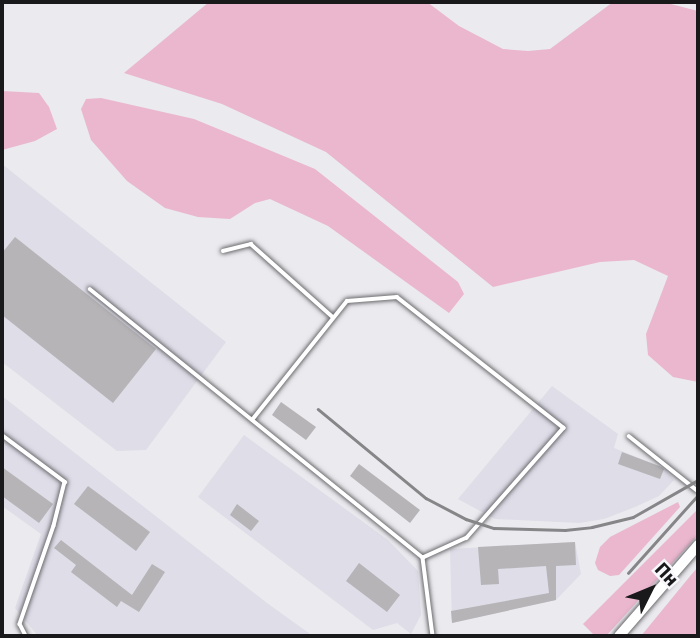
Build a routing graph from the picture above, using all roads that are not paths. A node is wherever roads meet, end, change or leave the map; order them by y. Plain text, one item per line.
1 (223, 251) dead end
2 (90, 289) dead end
3 (333, 317) junction
4 (252, 420) junction
5 (2, 435) edge
6 (629, 436) dead end
7 (698, 491) edge
8 (698, 545) edge
9 (423, 558) junction
10 (26, 636) edge
11 (433, 636) edge
12 (619, 636) edge

1 - 3 lane
2 - 4 lane
3 - 4 lane
3 - 9 lane
4 - 9 lane
5 - 10 lane
6 - 7 lane
8 - 12 street
9 - 11 lane

